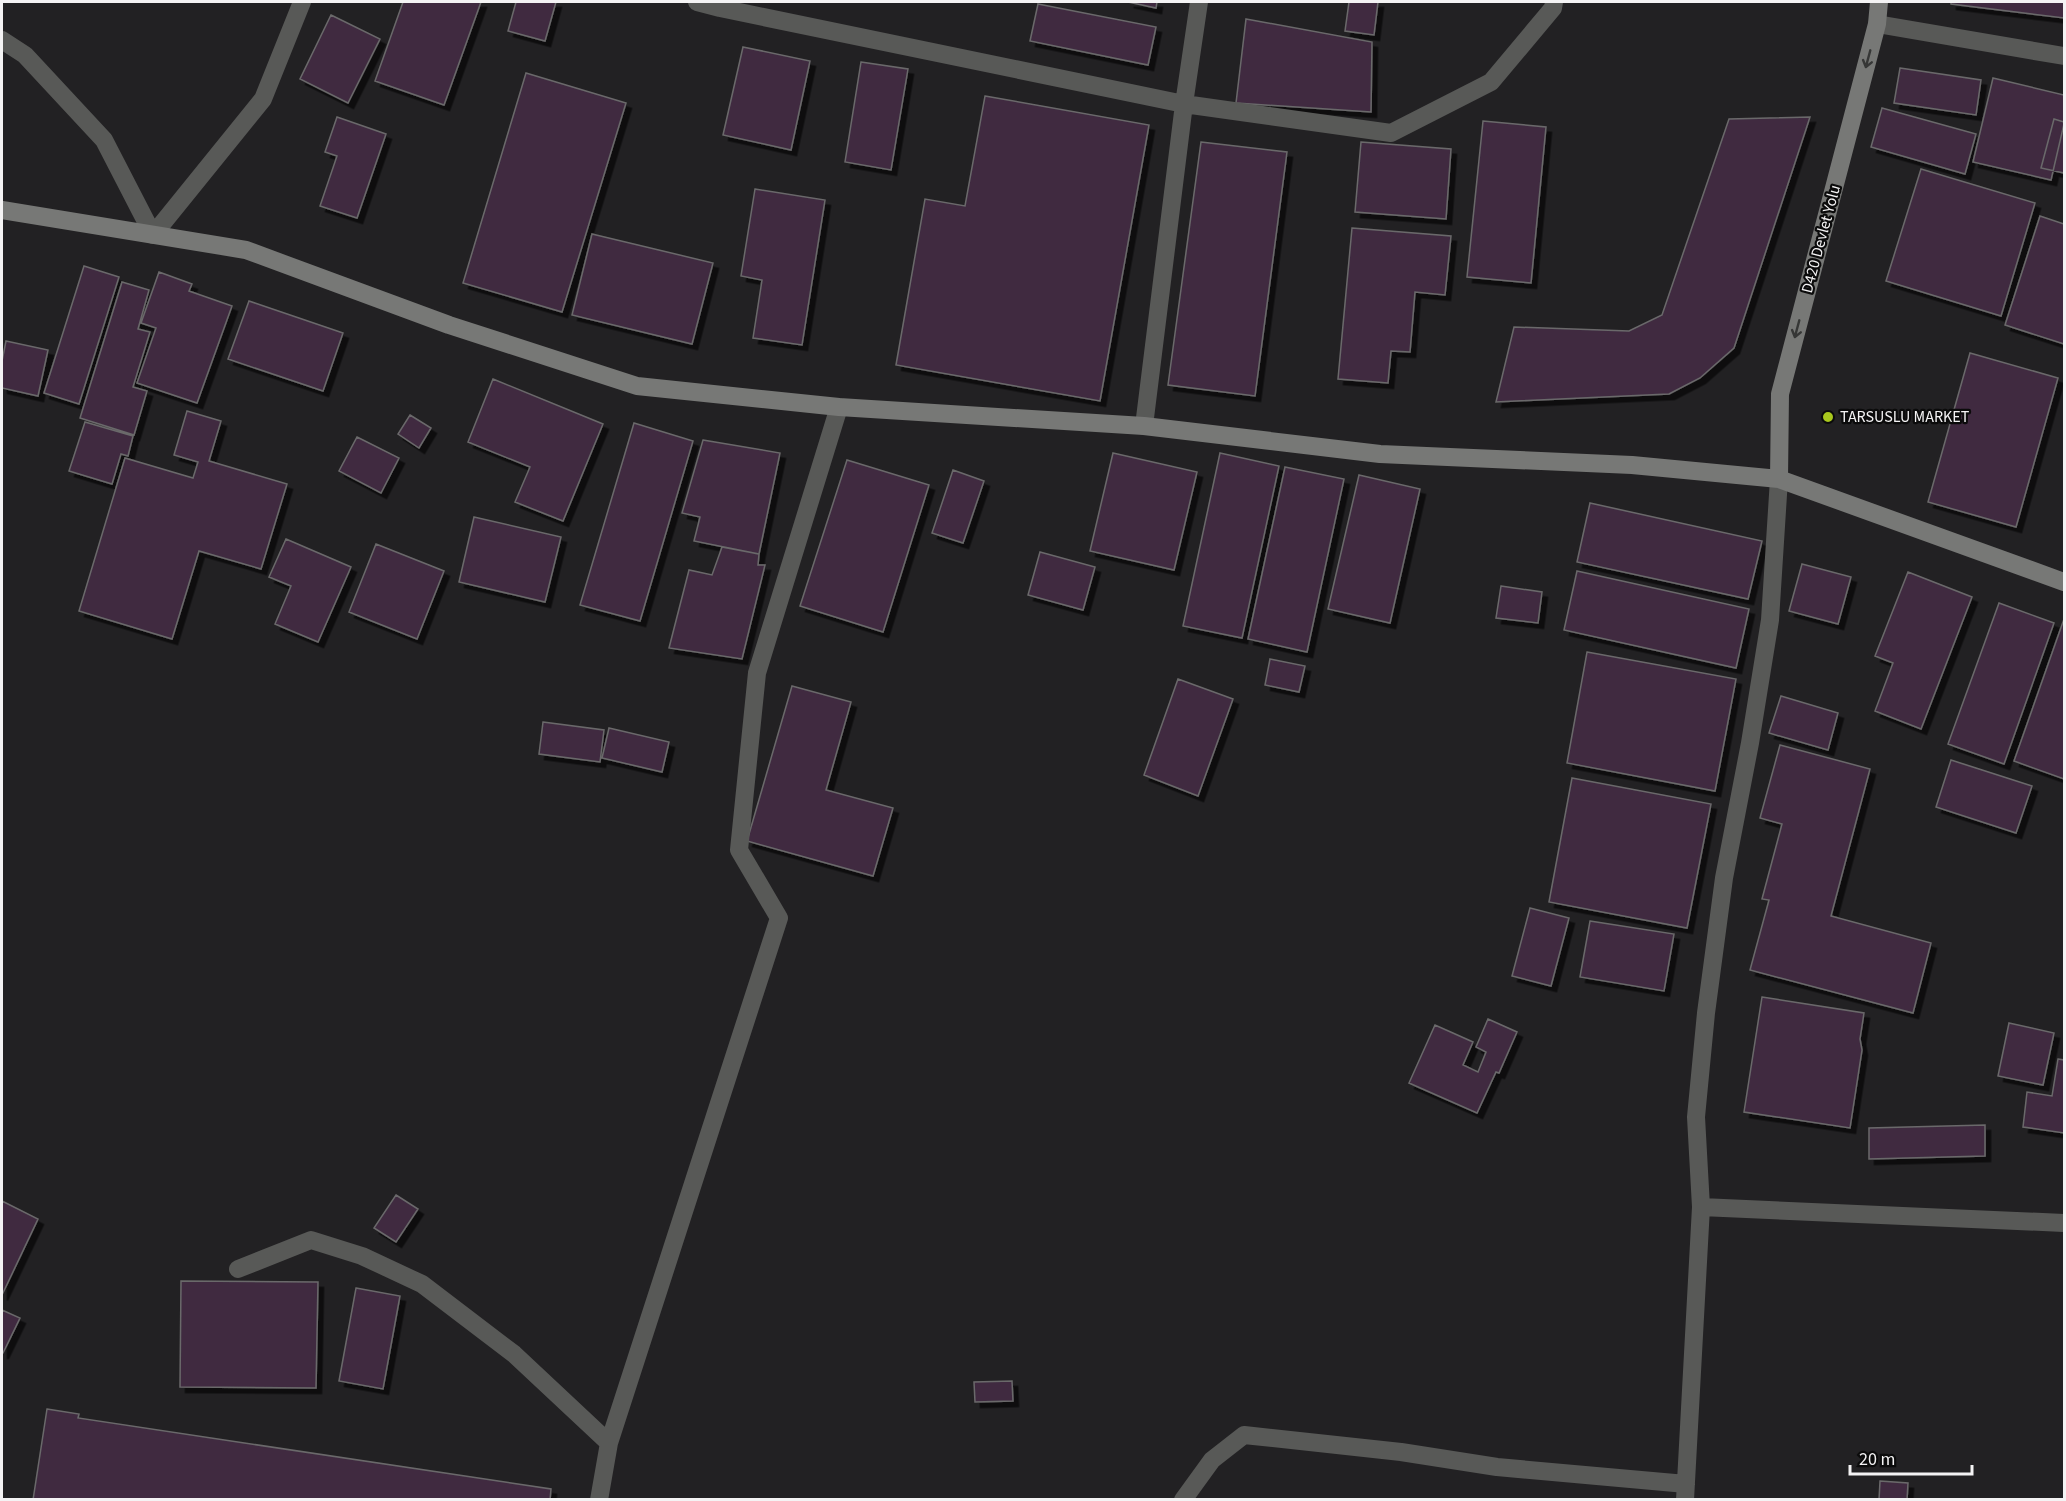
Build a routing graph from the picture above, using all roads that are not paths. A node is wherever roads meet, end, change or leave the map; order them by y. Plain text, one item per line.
1 (302, 2) edge
2 (698, 2) edge
3 (1199, 2) edge
4 (1554, 2) edge
5 (1879, 2) edge
6 (1877, 24) junction
7 (2, 40) edge
8 (2064, 56) edge
9 (1184, 104) junction
10 (2, 210) edge
11 (153, 235) junction
12 (839, 407) junction
13 (1144, 426) junction
14 (1779, 479) junction
15 (2064, 582) edge
16 (1701, 1207) junction
17 (2064, 1223) edge
18 (238, 1269) dead end
19 (609, 1443) junction
20 (1685, 1492) edge
21 (599, 1500) edge
22 (1183, 1500) edge

1 - 11 street
2 - 9 street
3 - 9 street
4 - 9 street
5 - 6 street, D420 Devlet Yolu
6 - 8 street
6 -> 14 street, D420 Devlet Yolu
7 - 11 street
9 - 13 street
10 - 11 street
11 - 12 street
12 - 13 street
12 - 19 street
13 - 14 street
14 - 15 street
14 - 16 street
16 - 17 street
16 - 20 street
18 - 19 street
19 - 21 street
20 - 22 street

